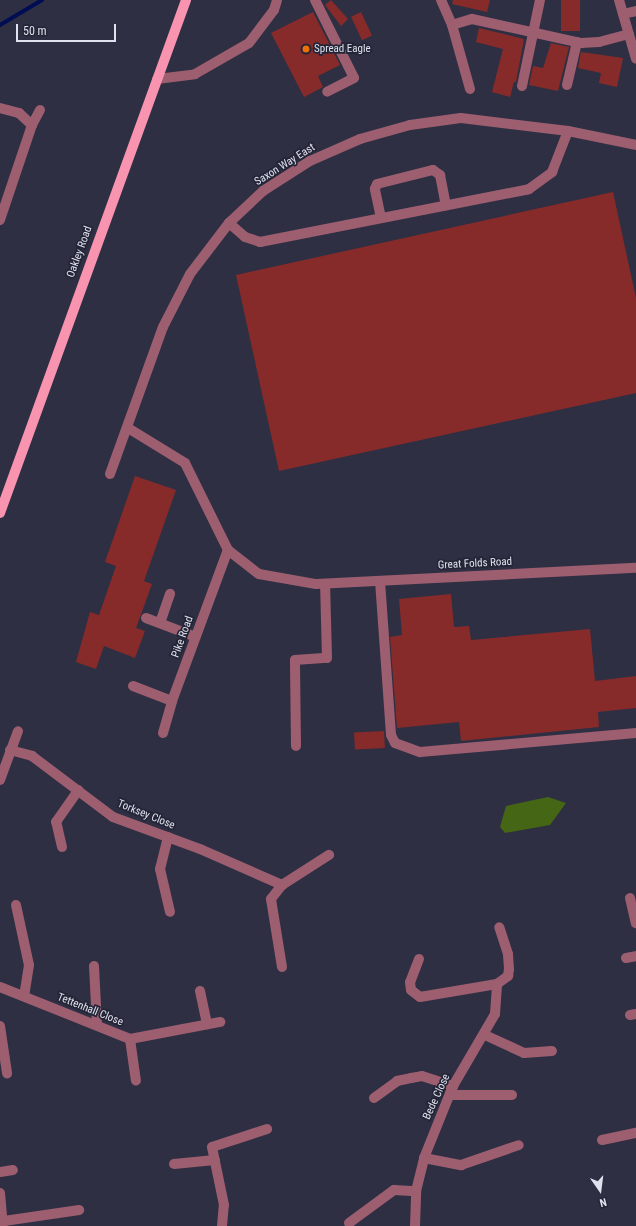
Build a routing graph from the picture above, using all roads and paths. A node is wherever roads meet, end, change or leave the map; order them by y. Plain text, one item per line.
1 (186, 0) edge
2 (278, 0) edge
3 (315, 0) edge
4 (441, 0) edge
5 (540, 0) edge
6 (619, 0) edge
7 (636, 11) edge
8 (623, 14) junction
9 (452, 25) junction
10 (532, 32) junction
11 (629, 34) junction
12 (577, 42) junction
13 (636, 59) edge
14 (157, 79) junction
15 (567, 85) dead end
16 (522, 86) dead end
17 (470, 89) dead end
18 (327, 92) dead end
19 (0, 108) edge
20 (40, 110) dead end
21 (32, 125) junction
22 (568, 131) junction
23 (636, 145) edge
24 (446, 205) junction
25 (381, 218) junction
26 (0, 219) edge
27 (229, 223) junction
28 (128, 428) junction
29 (110, 474) dead end
30 (0, 513) edge
31 (228, 550) junction
32 (636, 568) edge
33 (380, 581) junction
34 (321, 584) junction
35 (170, 594) dead end
36 (146, 618) dead end
37 (160, 623) junction
38 (196, 637) junction
39 (133, 686) dead end
40 (172, 701) junction
41 (18, 731) dead end
42 (163, 733) dead end
43 (636, 733) edge
44 (296, 746) dead end
45 (10, 750) junction
46 (0, 780) edge
47 (78, 790) junction
48 (168, 837) junction
49 (62, 847) dead end
50 (329, 855) dead end
51 (282, 885) junction
52 (630, 898) dead end
53 (16, 905) dead end
54 (170, 912) dead end
55 (636, 923) edge
56 (499, 927) dead end
57 (419, 959) dead end
58 (94, 966) dead end
59 (282, 967) dead end
60 (497, 984) junction
61 (1, 991) edge
62 (200, 991) dead end
63 (24, 996) junction
64 (220, 1022) dead end
65 (207, 1024) junction
66 (97, 1025) junction
67 (0, 1026) edge
68 (485, 1035) junction
69 (130, 1039) junction
70 (552, 1051) dead end
71 (7, 1073) dead end
72 (136, 1081) dead end
73 (452, 1091) junction
74 (512, 1095) dead end
75 (374, 1098) dead end
76 (267, 1129) dead end
77 (636, 1133) edge
78 (602, 1140) dead end
79 (519, 1145) dead end
80 (424, 1158) junction
81 (215, 1160) junction
82 (174, 1164) dead end
83 (12, 1170) dead end
84 (0, 1172) edge
85 (416, 1191) junction
86 (0, 1193) edge
87 (79, 1210) dead end
88 (4, 1223) edge
89 (349, 1223) dead end
90 (222, 1226) edge
91 (415, 1226) edge

1 - 14 main road, Oakley Road
2 - 14 street
3 - 18 street
4 - 9 street
5 - 10 street
6 - 8 street
7 - 8 street
8 - 11 street
9 - 10 street
9 - 17 street
10 - 12 street
10 - 16 street
11 - 12 street
11 - 13 street
12 - 15 street
14 - 30 main road, Oakley Road
19 - 21 street
20 - 21 street
21 - 26 street
22 - 23 street, Saxon Way East
22 - 24 street
22 - 27 street, Saxon Way East
24 - 25 street
24 - 25 street
25 - 27 street
27 - 28 street, Saxon Way East
28 - 29 street, Saxon Way East
28 - 31 street
31 - 34 street, Great Folds Road
31 - 38 street, Pike Road
32 - 33 street, Great Folds Road
33 - 34 street, Great Folds Road
33 - 43 street
34 - 44 street
35 - 37 street
36 - 37 street
37 - 38 street
38 - 40 street, Pike Road
39 - 40 street
40 - 42 street, Pike Road
41 - 45 street
45 - 46 street
45 - 47 street, Torksey Close
47 - 48 street, Torksey Close
47 - 49 street
48 - 51 street, Torksey Close
48 - 54 street
50 - 51 street
51 - 59 street
52 - 55 street
53 - 63 street
56 - 60 street
57 - 60 street
58 - 66 street
60 - 68 street, Bede Close
61 - 63 street, Tettenhall Close
62 - 65 street
63 - 66 street, Tettenhall Close
64 - 65 street, Tettenhall Close
65 - 69 street, Tettenhall Close
66 - 69 street, Tettenhall Close
67 - 71 street
68 - 70 street
68 - 73 street, Bede Close
69 - 72 street
73 - 74 street
73 - 75 street
73 - 80 street, Bede Close
76 - 81 street
77 - 78 street
79 - 80 street
80 - 85 street, Bede Close
81 - 82 street
81 - 90 street
83 - 84 street
85 - 89 street
85 - 91 street, Bede Close
86 - 88 street
87 - 88 street

